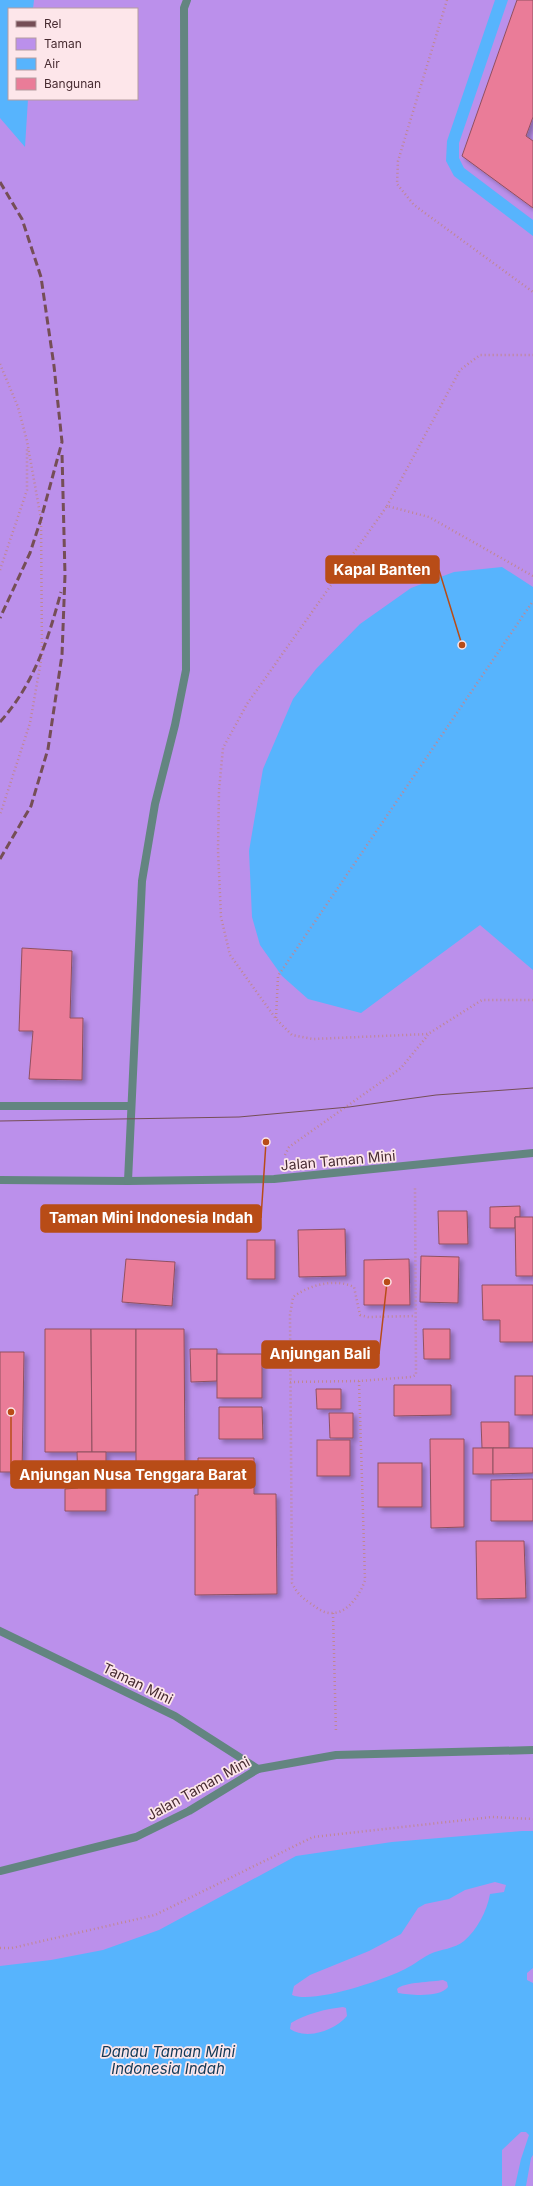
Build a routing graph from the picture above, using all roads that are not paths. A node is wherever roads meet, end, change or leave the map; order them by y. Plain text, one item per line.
1 (187, 0) edge
2 (0, 1106) edge
3 (131, 1106) junction
4 (533, 1153) edge
5 (0, 1180) edge
6 (128, 1181) junction
7 (0, 1631) edge
8 (533, 1750) edge
9 (258, 1769) junction
10 (0, 1871) edge

1 - 3 lane
2 - 3 lane
3 - 6 lane
4 - 6 lane, Jalan Taman Mini
5 - 6 lane, Jalan Taman Mini
7 - 9 lane, Taman Mini
8 - 9 lane, Jalan Taman Mini
9 - 10 lane, Jalan Taman Mini

